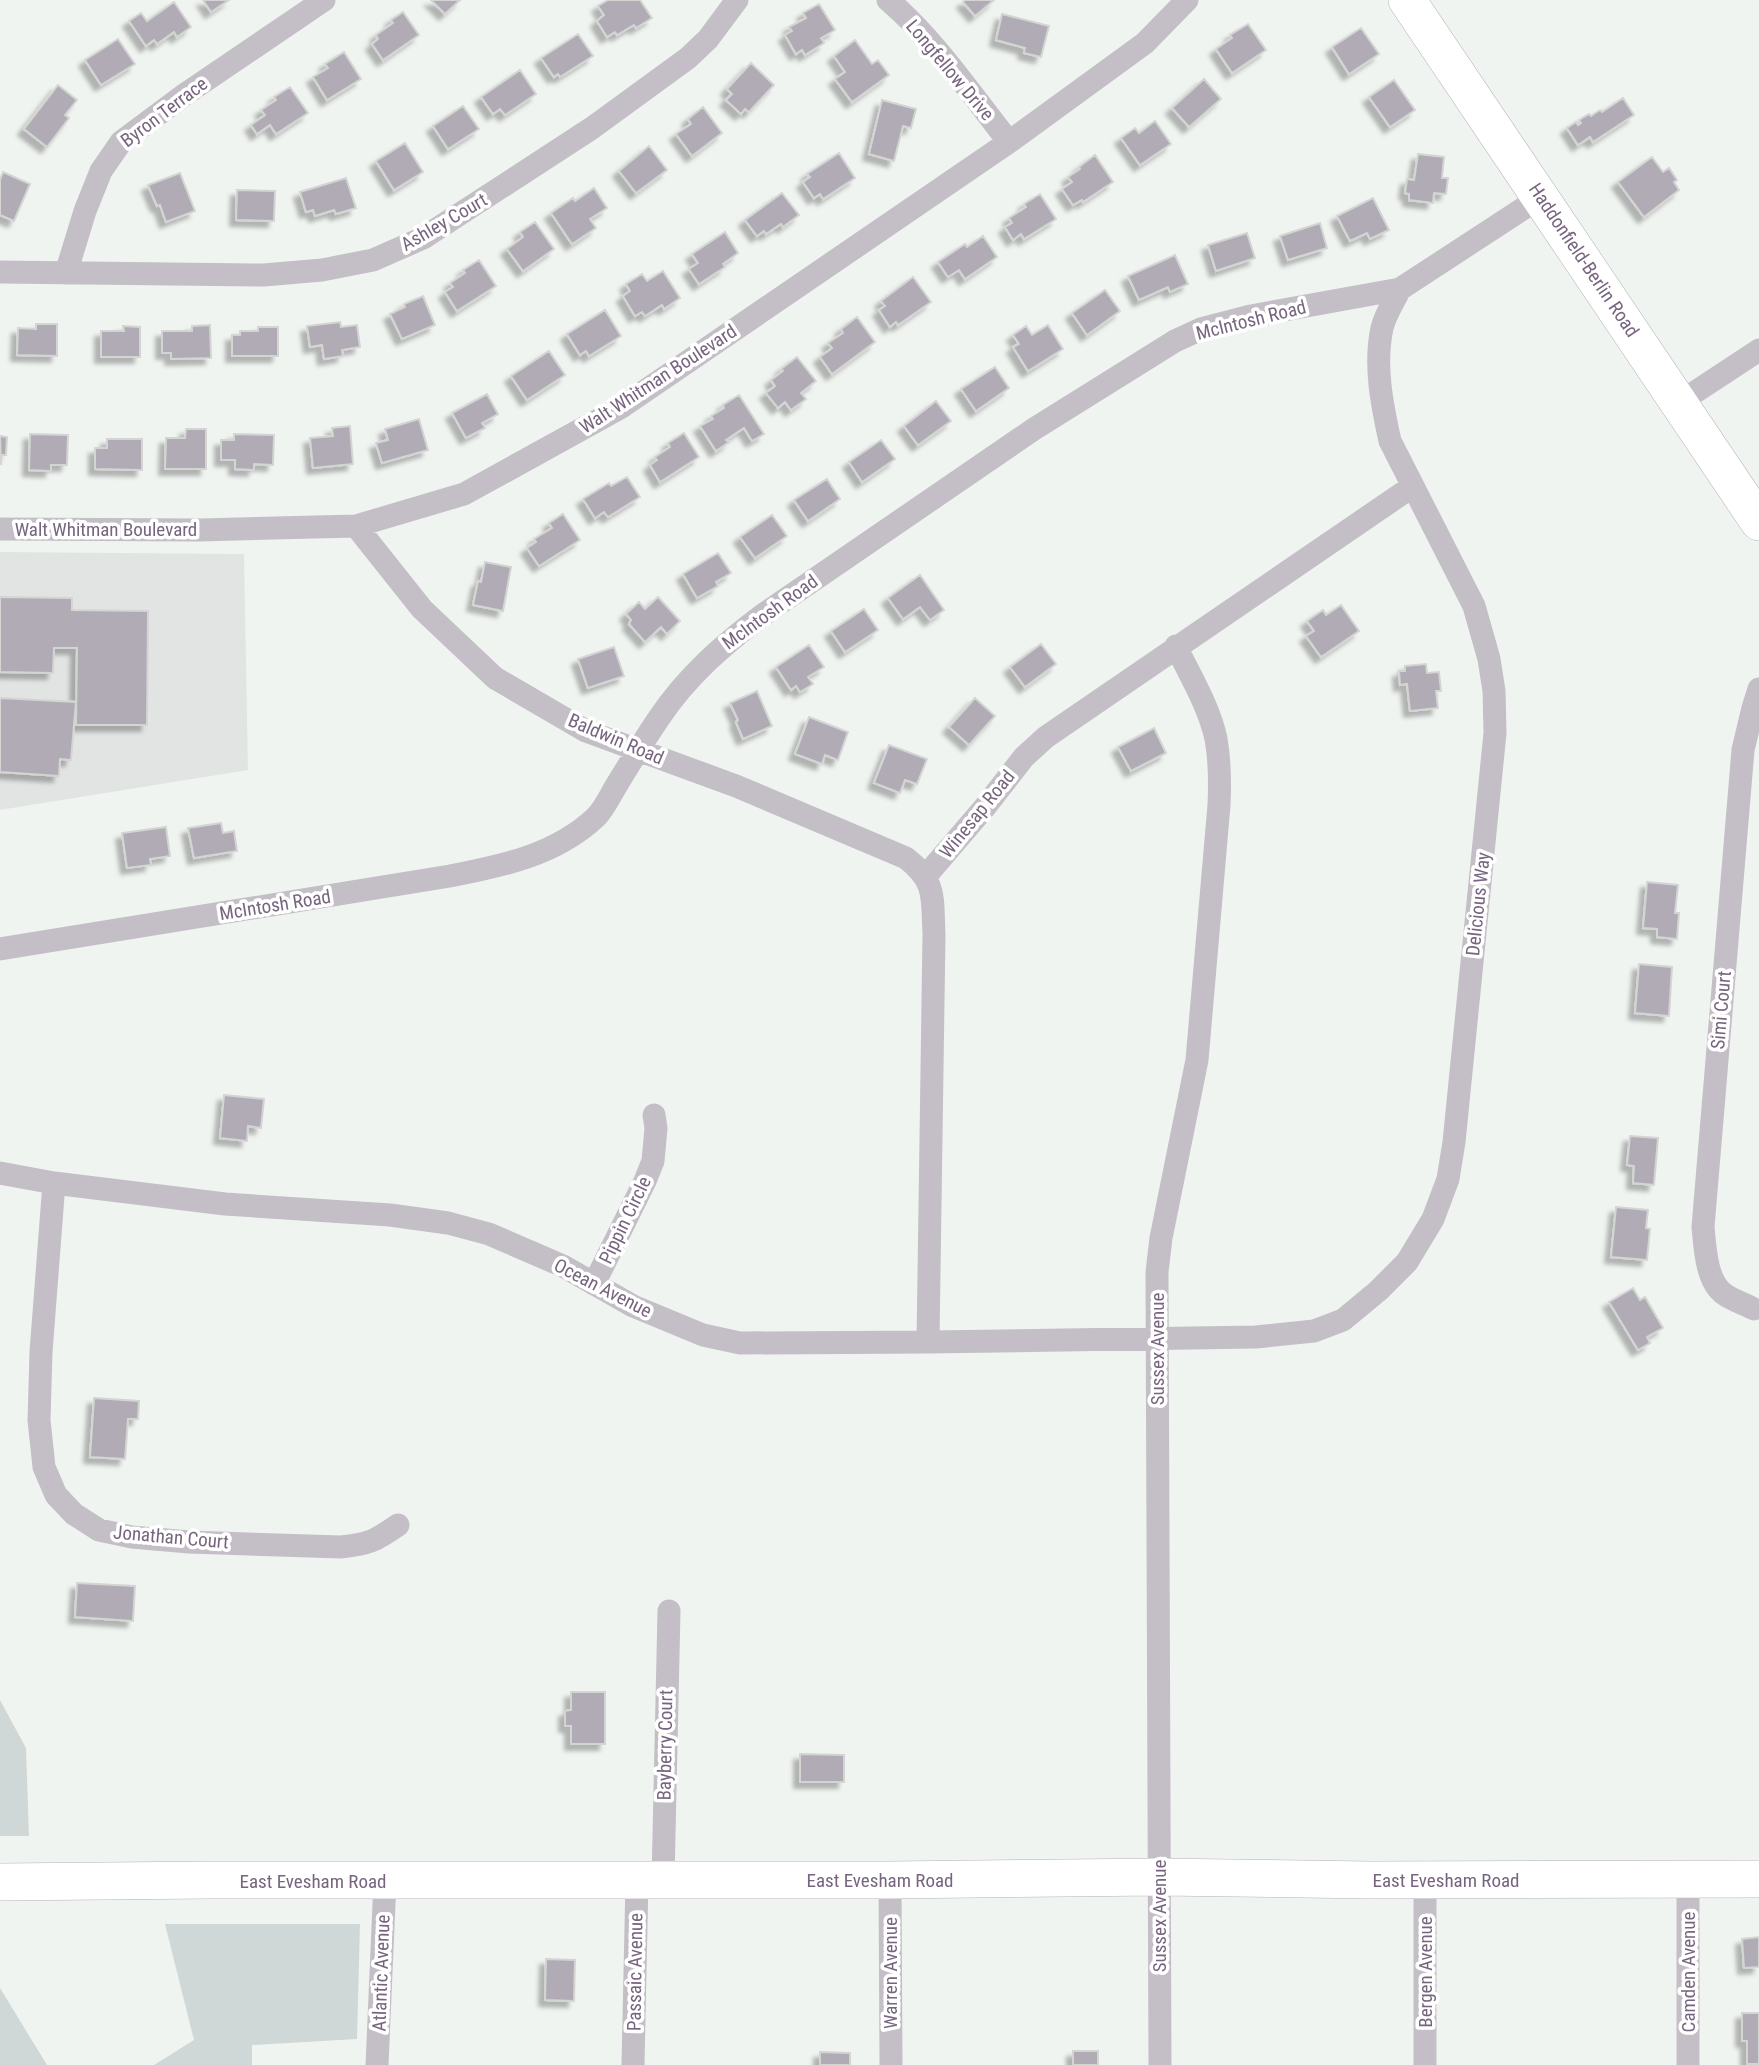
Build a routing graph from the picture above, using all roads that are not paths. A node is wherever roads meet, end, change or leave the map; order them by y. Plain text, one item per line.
1 (324, 0) edge
2 (737, 0) edge
3 (888, 0) edge
4 (1187, 0) edge
5 (1407, 0) edge
6 (1009, 142) junction
7 (1541, 197) junction
8 (0, 272) edge
9 (66, 273) junction
10 (1400, 289) junction
11 (1759, 350) edge
12 (1679, 402) junction
13 (1412, 486) junction
14 (1759, 522) edge
15 (356, 526) junction
16 (0, 528) edge
17 (1176, 646) junction
18 (1759, 690) edge
19 (638, 750) junction
20 (925, 877) junction
21 (0, 949) edge
22 (654, 1115) dead end
23 (0, 1173) edge
24 (54, 1184) junction
25 (594, 1284) junction
26 (1754, 1309) dead end
27 (1157, 1338) junction
28 (928, 1342) junction
29 (398, 1525) dead end
30 (668, 1611) dead end
31 (1159, 1877) junction
32 (1688, 1879) junction
33 (1759, 1879) edge
34 (650, 1880) junction
35 (890, 1880) junction
36 (1425, 1880) junction
37 (385, 1881) junction
38 (0, 1882) edge
39 (377, 2065) edge
40 (633, 2065) edge
41 (891, 2065) edge
42 (1160, 2065) edge
43 (1425, 2065) edge
44 (1688, 2065) edge

1 - 9 street, Byron Terrace
2 - 9 street, Ashley Court
3 - 6 street, Longfellow Drive
4 - 6 street, Walt Whitman Boulevard
5 - 7 main road, Haddonfield-Berlin Road
6 - 15 street, Walt Whitman Boulevard
7 - 10 street, McIntosh Road
7 - 12 main road, Haddonfield-Berlin Road
8 - 9 street, Ashley Court
10 - 13 street, Delicious Way
10 - 19 street, McIntosh Road
11 - 12 street
12 - 14 main road, Haddonfield-Berlin Road
13 - 17 street, Winesap Road
13 - 27 street, Delicious Way
15 - 16 street, Walt Whitman Boulevard
15 - 19 street, Baldwin Road
17 - 20 street, Winesap Road
17 - 27 street, Sussex Avenue
18 - 26 street, Simi Court
19 - 20 street, Baldwin Road
19 - 21 street, McIntosh Road
20 - 28 street, Winesap Road
22 - 25 street, Pippin Circle
23 - 24 street
24 - 25 street, Ocean Avenue
24 - 29 street, Jonathan Court
25 - 28 street, Ocean Avenue
27 - 28 street, Ocean Avenue
27 - 31 street, Sussex Avenue
30 - 34 street, Bayberry Court
31 - 35 main road, East Evesham Road
31 - 36 main road, East Evesham Road
31 - 42 street, Sussex Avenue
32 - 33 main road, East Evesham Road
32 - 36 main road, East Evesham Road
32 - 44 street, Camden Avenue
34 - 35 main road, East Evesham Road
34 - 37 main road, East Evesham Road
34 - 40 street, Passaic Avenue
35 - 41 street, Warren Avenue
36 - 43 street, Bergen Avenue
37 - 38 main road, East Evesham Road
37 - 39 street, Atlantic Avenue

